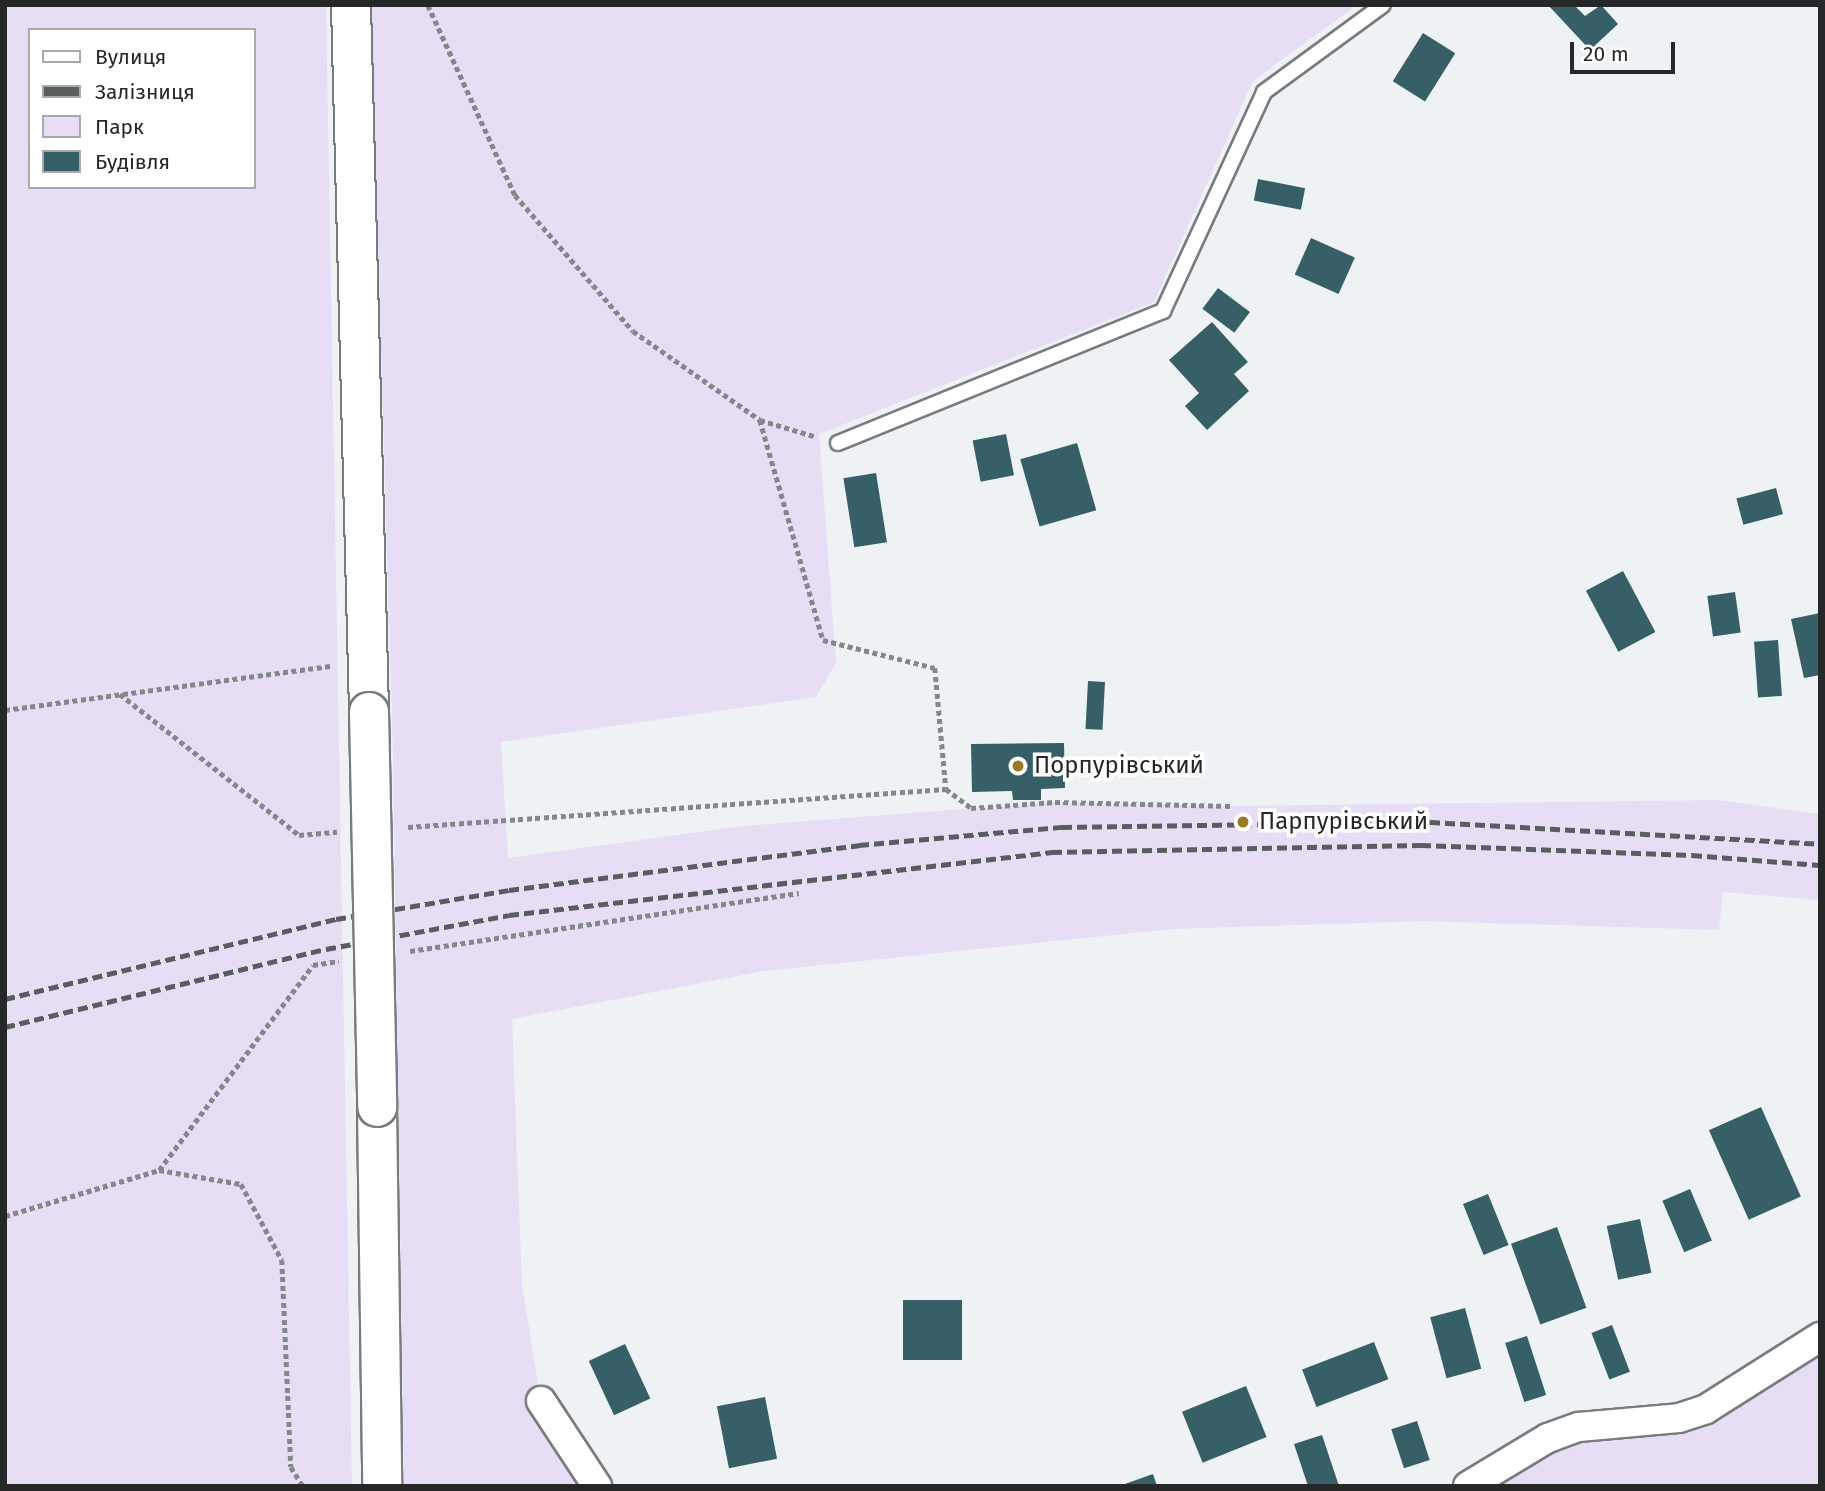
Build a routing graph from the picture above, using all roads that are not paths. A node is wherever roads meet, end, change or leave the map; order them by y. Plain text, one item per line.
1 (351, 5) edge
2 (1383, 5) edge
3 (838, 443) road end
4 (1820, 1338) edge
5 (541, 1401) dead end
6 (382, 1486) edge
7 (597, 1486) edge
8 (1468, 1486) edge

1 - 6 main road, bridge
2 - 3 lane
4 - 8 street
5 - 7 street

